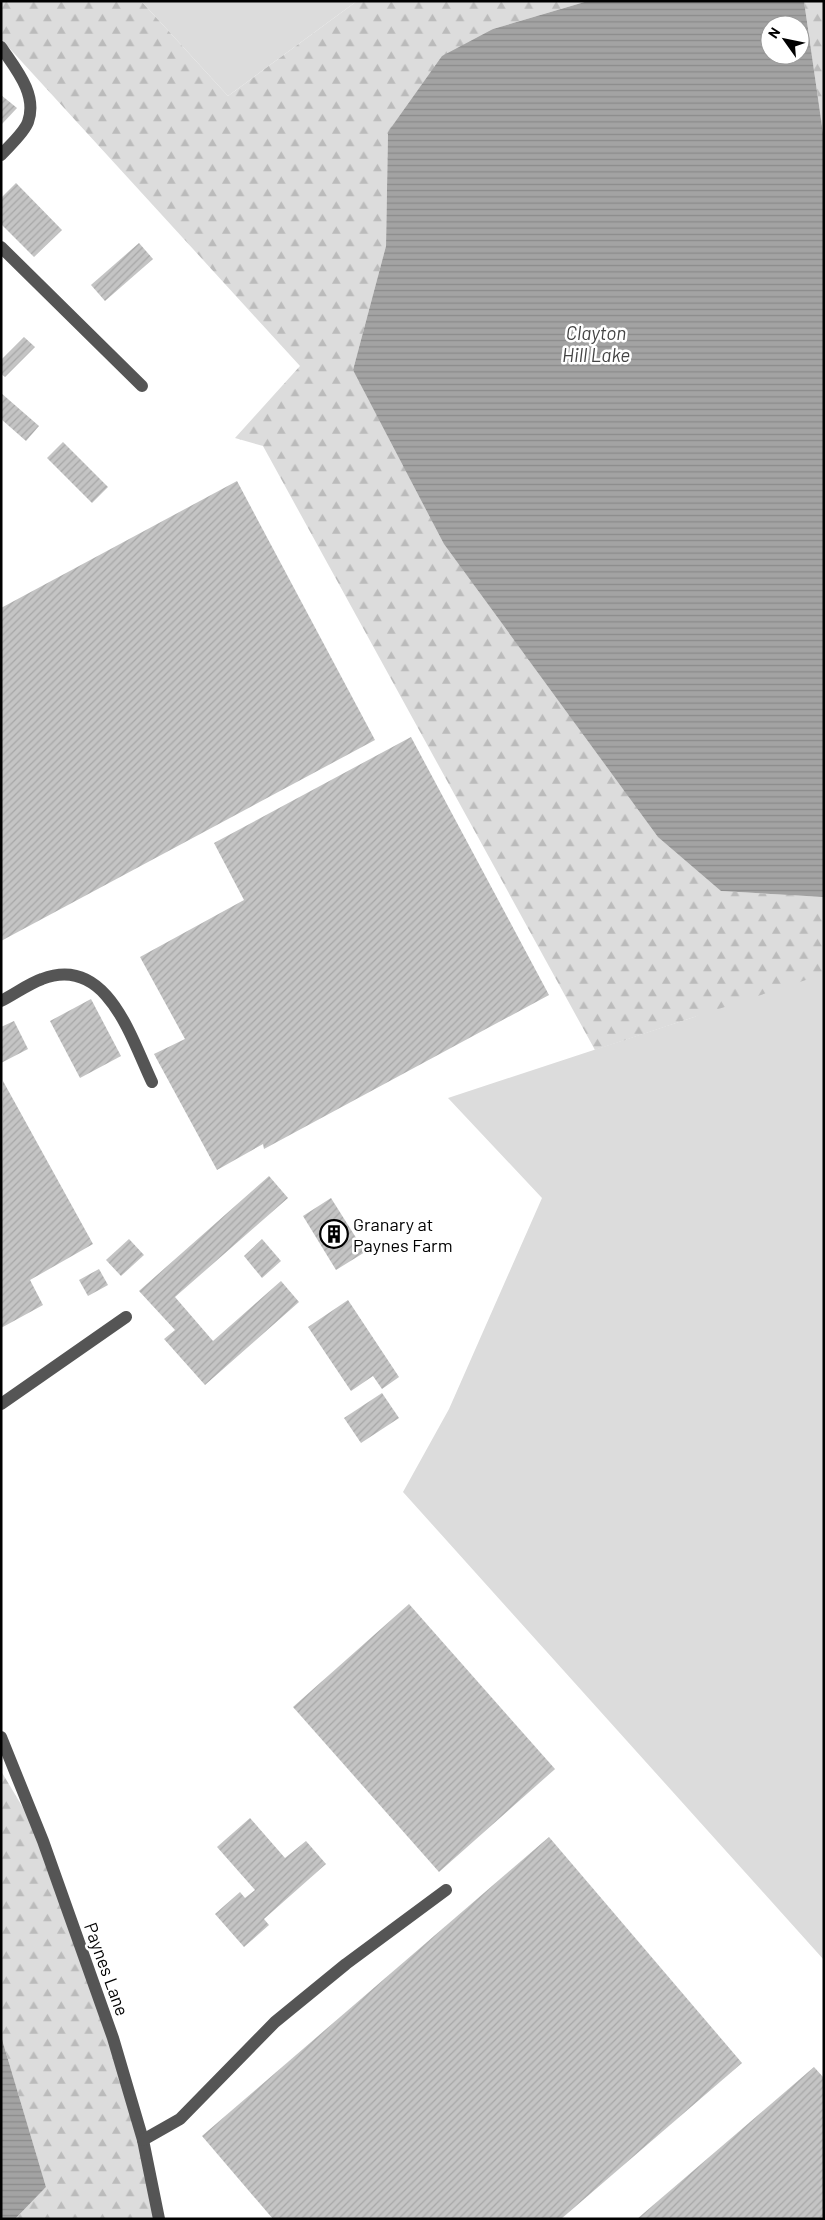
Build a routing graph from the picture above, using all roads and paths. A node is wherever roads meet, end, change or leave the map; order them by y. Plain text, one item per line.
1 (1, 47) edge
2 (1, 155) edge
3 (1, 247) edge
4 (142, 386) dead end
5 (1, 1001) edge
6 (152, 1082) dead end
7 (126, 1317) dead end
8 (1, 1404) edge
9 (1, 1737) edge
10 (446, 1890) dead end
11 (143, 2140) junction
12 (159, 2219) edge

1 - 2 lane
3 - 4 lane
5 - 6 lane
7 - 8 lane
9 - 11 lane, Paynes Lane
10 - 11 lane
11 - 12 lane, Paynes Lane

